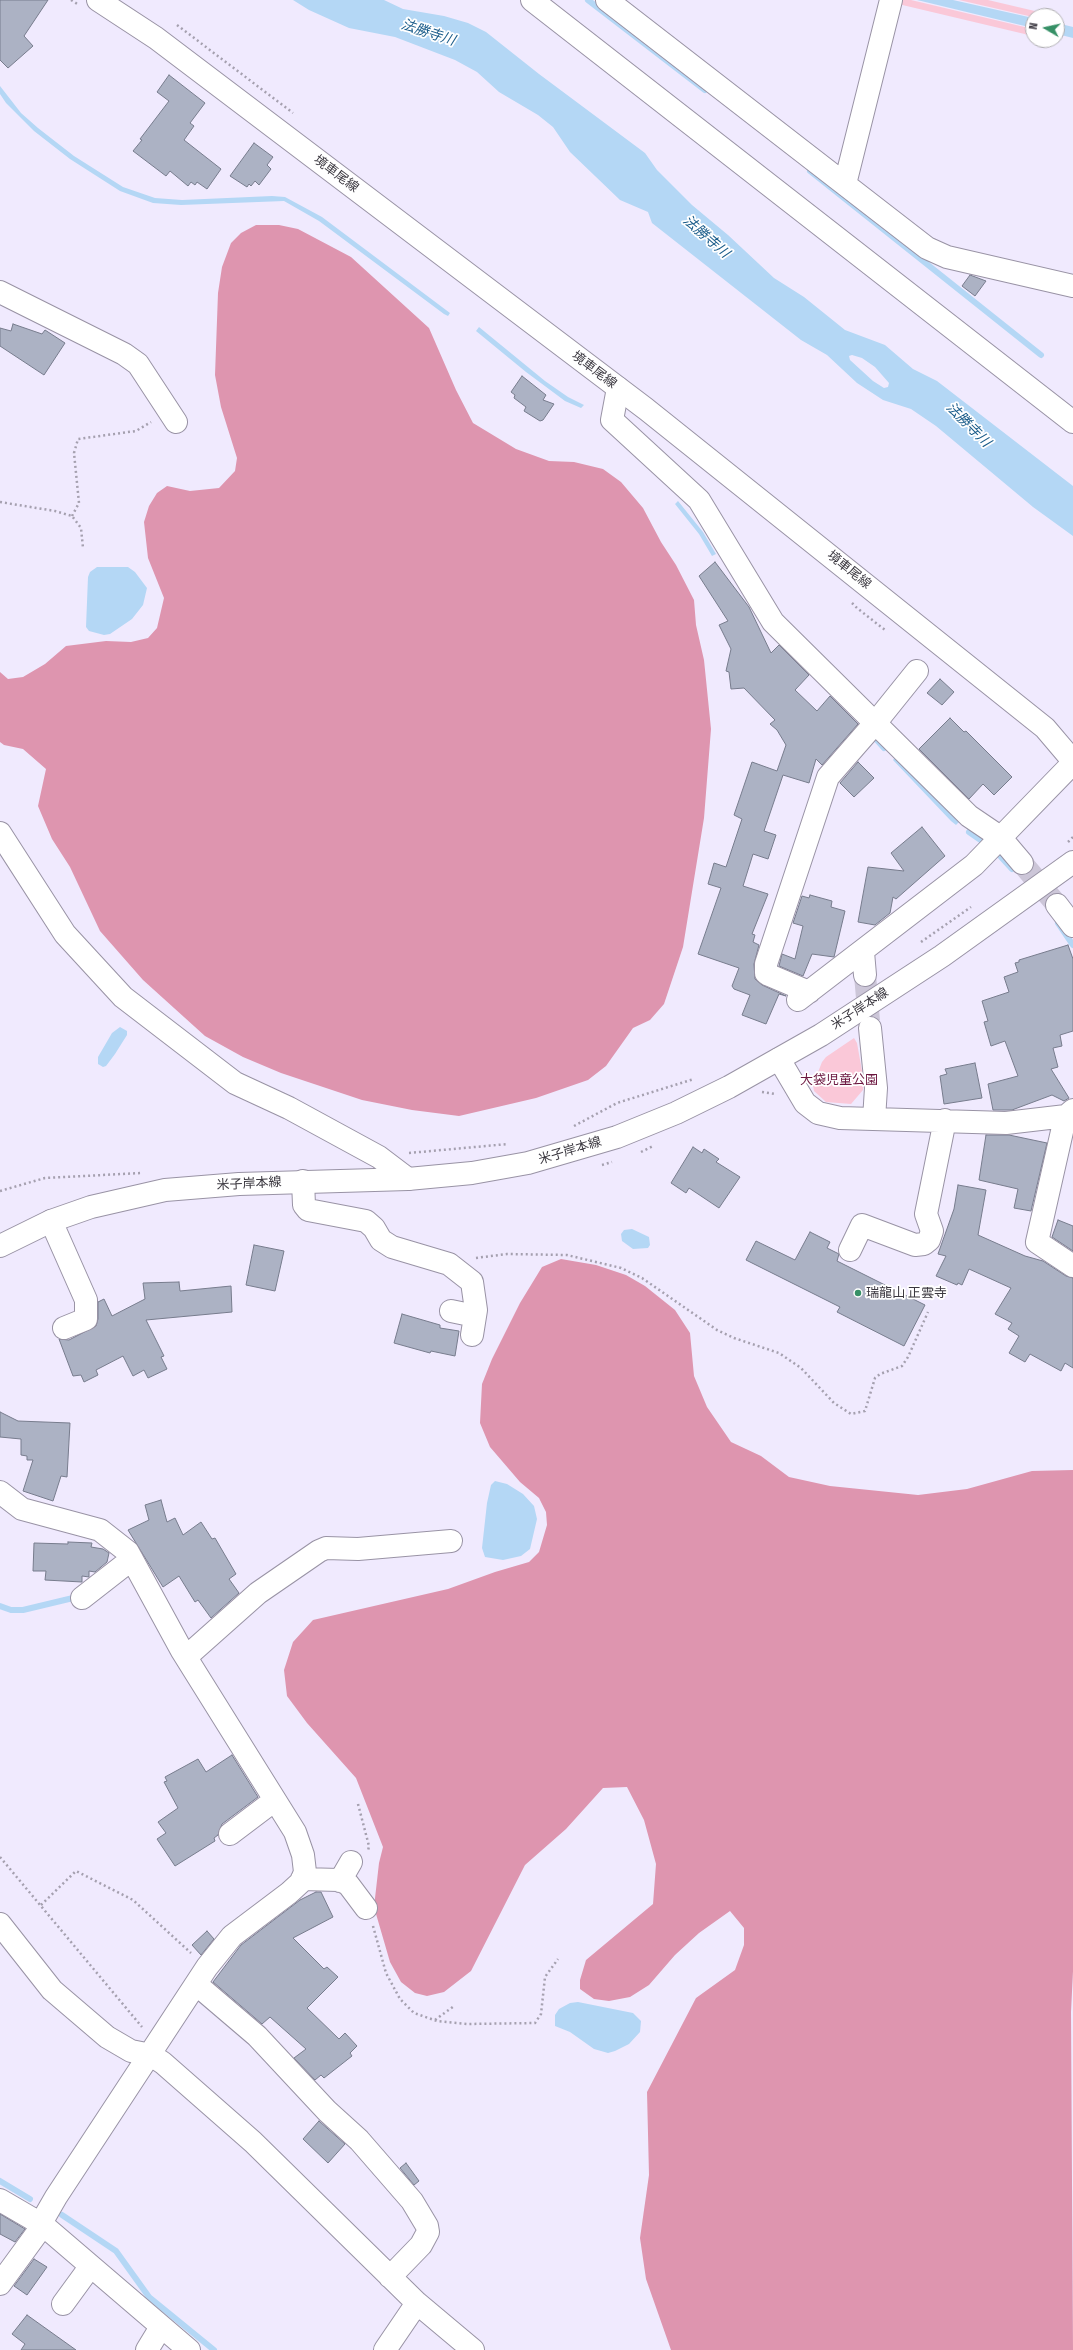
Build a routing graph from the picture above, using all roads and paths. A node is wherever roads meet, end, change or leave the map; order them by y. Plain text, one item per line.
1 (98, 0) edge
2 (532, 0) edge
3 (607, 0) edge
4 (891, 0) edge
5 (845, 184) junction
6 (1073, 286) edge
7 (0, 292) edge
8 (618, 388) junction
9 (170, 415) joint
10 (1073, 422) edge
11 (0, 502) edge
12 (72, 516) junction
13 (83, 548) dead end
14 (917, 671) dead end
15 (876, 722) junction
16 (1073, 762) edge
17 (0, 833) edge
18 (1000, 837) junction
19 (1073, 862) edge
20 (1022, 864) tunnel mouth
21 (1057, 905) tunnel mouth
22 (972, 906) dead end
23 (1073, 926) edge
24 (915, 947) dead end
25 (863, 952) junction
26 (865, 975) tunnel mouth
27 (870, 1028) tunnel mouth
28 (779, 1058) junction
29 (702, 1077) dead end
30 (1069, 1113) edge
31 (874, 1119) junction
32 (945, 1120) junction
33 (571, 1128) dead end
34 (510, 1143) dead end
35 (403, 1153) dead end
36 (408, 1179) junction
37 (302, 1181) junction
38 (51, 1221) junction
39 (0, 1246) edge
40 (850, 1250) dead end
41 (1073, 1266) edge
42 (453, 1267) junction
43 (451, 1311) dead end
44 (928, 1312) dead end
45 (64, 1328) dead end
46 (0, 1492) edge
47 (451, 1541) dead end
48 (132, 1559) junction
49 (82, 1598) dead end
50 (186, 1657) junction
51 (275, 1800) junction
52 (230, 1834) dead end
53 (0, 1857) edge
54 (351, 1862) dead end
55 (302, 1879) junction
56 (340, 1881) junction
57 (41, 1905) junction
58 (366, 1908) joint
59 (0, 1924) edge
60 (558, 1959) dead end
61 (201, 1975) junction
62 (454, 2006) dead end
63 (435, 2020) junction
64 (154, 2049) junction
65 (0, 2200) edge
66 (42, 2224) junction
67 (90, 2267) junction
68 (390, 2277) junction
69 (0, 2284) edge
70 (417, 2303) junction
71 (63, 2304) dead end
72 (161, 2327) junction
73 (147, 2350) edge
74 (189, 2350) edge
75 (385, 2350) edge
76 (473, 2350) edge

1 - 8 street, 境車尾線
2 - 10 street
3 - 5 street
4 - 5 street
5 - 6 street
7 - 9 street
8 - 15 street
8 - 16 street, 境車尾線
9 - 12 path
11 - 12 path
12 - 13 path
14 - 15 street
15 - 18 street
15 - 25 street
16 - 18 street
17 - 36 street
18 - 20 street
18 - 25 street
19 - 28 street, 米子岸本線
21 - 23 street
22 - 24 path
25 - 26 street
27 - 31 street
28 - 31 street
28 - 36 street, 米子岸本線
29 - 33 path
30 - 32 street
30 - 41 street
31 - 32 street
32 - 40 street
34 - 35 path
36 - 37 street, 米子岸本線
37 - 38 street, 米子岸本線
37 - 42 street
38 - 39 street, 米子岸本線
38 - 45 street
42 - 43 street
42 - 44 path
46 - 48 street
47 - 50 street
48 - 49 street
48 - 50 street
50 - 51 street
51 - 52 street
51 - 55 street
53 - 57 path
54 - 56 street
55 - 56 street
55 - 61 street
56 - 58 street
57 - 61 path
57 - 64 path
58 - 63 path
59 - 64 street
60 - 63 path
61 - 64 street
61 - 68 street
62 - 63 path
64 - 66 street
64 - 68 street
65 - 66 street
66 - 67 street
66 - 69 street
67 - 71 street
67 - 72 street
68 - 70 street
70 - 75 street
70 - 76 street
72 - 73 street
72 - 74 street

